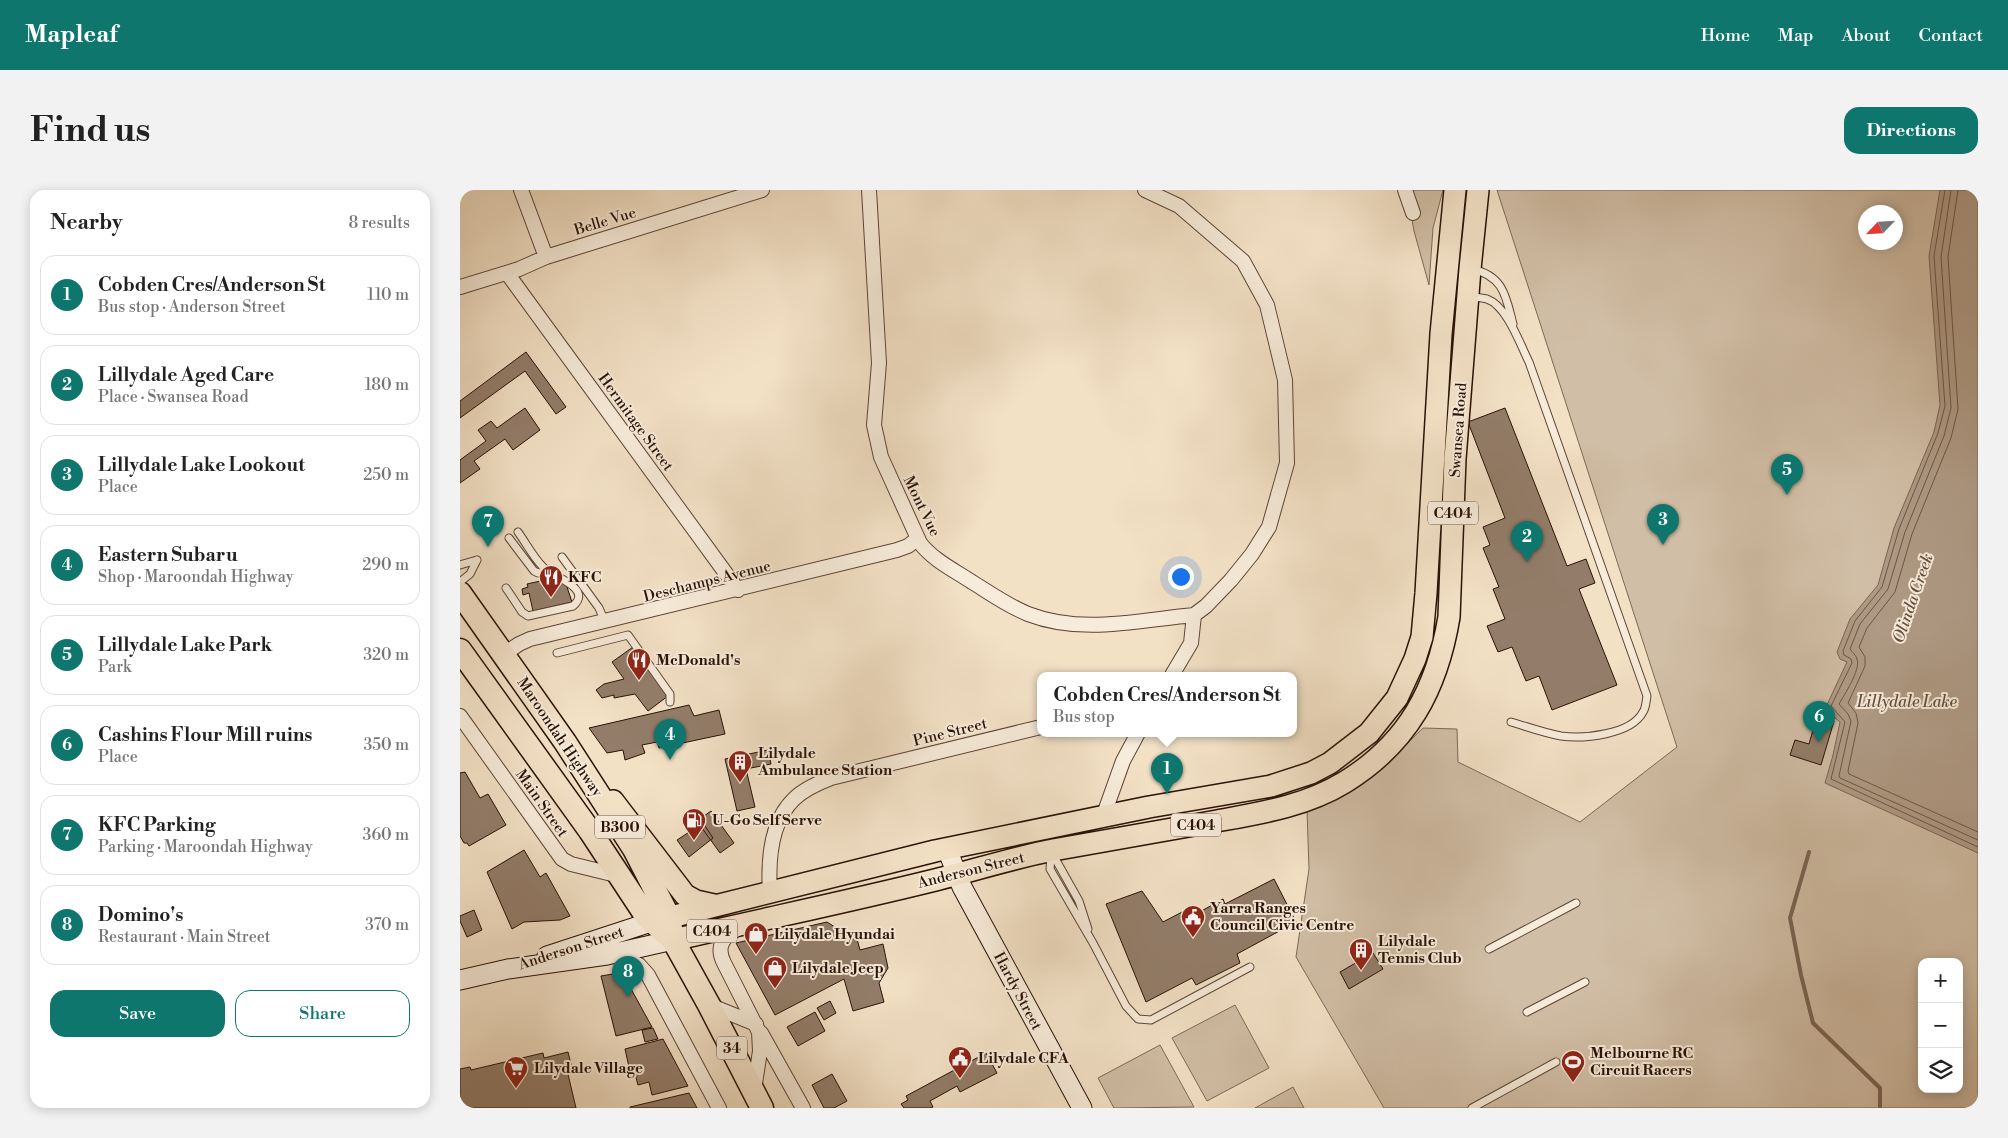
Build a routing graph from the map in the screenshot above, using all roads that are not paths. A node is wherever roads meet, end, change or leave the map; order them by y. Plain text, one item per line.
1 (521, 190) edge
2 (762, 190) edge
3 (869, 190) edge
4 (1145, 190) edge
5 (1405, 190) edge
6 (1455, 190) edge
7 (1478, 190) edge
8 (1413, 213) dead end
9 (1475, 229) junction
10 (1449, 236) junction
11 (546, 257) junction
12 (1470, 269) junction
13 (507, 273) junction
14 (1445, 280) junction
15 (460, 287) edge
16 (1468, 296) junction
17 (1515, 332) junction
18 (518, 532) dead end
19 (509, 538) dead end
20 (918, 539) junction
21 (562, 557) dead end
22 (460, 565) edge
23 (550, 571) junction
24 (460, 582) edge
25 (506, 588) dead end
26 (738, 590) junction
27 (460, 593) edge
28 (1194, 615) junction
29 (605, 622) junction
30 (460, 650) edge
31 (557, 653) dead end
32 (504, 654) junction
33 (1174, 672) edge
34 (478, 674) junction
35 (1397, 698) joint
36 (670, 702) dead end
37 (460, 716) edge
38 (1409, 722) joint
39 (1512, 722) dead end
40 (1037, 728) edge
41 (466, 734) edge
42 (1136, 737) edge
43 (565, 742) junction
44 (1103, 817) junction
45 (1211, 822) junction
46 (1044, 828) junction
47 (947, 849) junction
48 (1051, 851) junction
49 (956, 874) junction
50 (620, 876) junction
51 (770, 894) junction
52 (1576, 903) dead end
53 (722, 904) junction
54 (775, 916) junction
55 (660, 919) junction
56 (751, 922) junction
57 (673, 940) junction
58 (1489, 949) dead end
59 (615, 953) junction
60 (1250, 967) dead end
61 (508, 969) junction
62 (460, 980) edge
63 (1585, 982) dead end
64 (709, 1005) junction
65 (1527, 1012) dead end
66 (756, 1025) junction
67 (1556, 1062) dead end
68 (758, 1099) edge
69 (719, 1108) edge
70 (803, 1108) edge
71 (1082, 1108) edge
72 (1472, 1108) edge

1 - 11 street
2 - 11 street, Belle Vue
3 - 20 street, Mont Vue
4 - 28 street
5 - 8 street
6 - 10 main road, Swansea Road / C404
7 - 9 main road, Swansea Road / C404
9 - 10 main road
9 - 12 main road, Swansea Road / C404
10 - 14 main road, Swansea Road / C404
11 - 13 street, Belle Vue
12 - 14 main road
12 - 16 main road, Swansea Road / C404
12 - 17 lane
13 - 15 street, Belle Vue
13 - 26 street, Hermitage Street
14 - 16 main road
14 - 35 main road, Swansea Road / C404
16 - 17 lane
16 - 38 main road, Swansea Road / C404
17 - 39 lane
18 - 23 lane
19 - 23 lane
20 - 26 street, Deschamps Avenue
20 - 28 street, Mont Vue
21 - 29 lane
22 - 24 lane
23 - 25 lane
26 - 29 street, Deschamps Avenue
27 - 32 highway, Maroondah Highway / B300
28 - 33 street
29 - 32 street, Deschamps Avenue
30 - 34 highway, Maroondah Highway / B300
31 - 36 lane
32 - 34 highway
32 - 43 highway, Maroondah Highway / B300
34 - 50 highway, Maroondah Highway / B300
35 - 44 main road, Anderson Street / C404
37 - 41 street, Main Street
38 - 45 main road, Anderson Street / C404
40 - 51 street, Pine Street
41 - 50 street, Main Street
42 - 44 street
43 - 53 main road
43 - 55 highway, Maroondah Highway / B300
44 - 45 main road
44 - 46 main road, Anderson Street / C404
45 - 48 main road, Anderson Street / C404
46 - 47 main road, Anderson Street / C404
46 - 48 main road
47 - 49 main road, Hardy Street
47 - 51 main road, Anderson Street / C404
48 - 49 main road, Anderson Street / C404
48 - 60 lane
49 - 54 main road, Anderson Street / C404
49 - 71 main road, Hardy Street
50 - 55 highway, Maroondah Highway / B300
51 - 53 main road, Anderson Street / C404
51 - 54 main road
52 - 58 lane
53 - 55 main road, Anderson Street / C404
54 - 56 main road, Anderson Street / C404
55 - 57 highway, Maroondah Highway / B300
55 - 61 main road, Anderson Street
56 - 57 main road, Anderson Street / C404
56 - 66 street
57 - 59 main road, Anderson Street
57 - 64 highway, Maroondah Highway / 34
59 - 61 main road, Anderson Street
59 - 69 street
61 - 62 main road, Anderson Street
63 - 65 lane
64 - 66 street
64 - 68 highway, Maroondah Highway / 34
66 - 68 street
66 - 70 street
67 - 72 lane

